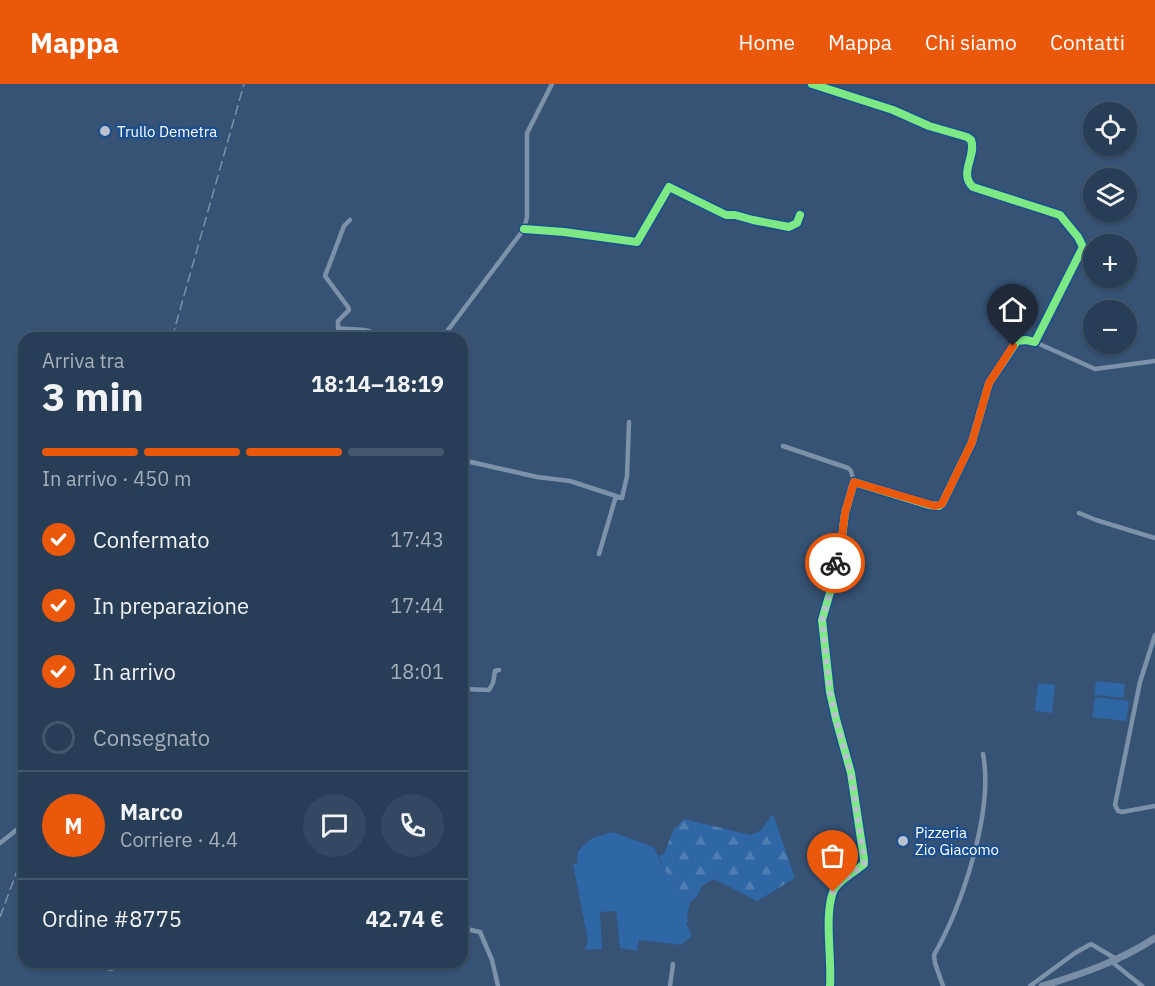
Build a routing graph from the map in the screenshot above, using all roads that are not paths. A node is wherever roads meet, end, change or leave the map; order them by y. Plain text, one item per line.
1 (552, 84) edge
2 (812, 84) edge
3 (800, 215) dead end
4 (350, 220) dead end
5 (524, 229) junction
6 (376, 332) edge
7 (447, 332) edge
8 (1035, 342) junction
9 (1155, 361) edge
10 (629, 422) dead end
11 (783, 446) dead end
12 (468, 461) edge
13 (854, 482) junction
14 (616, 496) junction
15 (1079, 513) dead end
16 (1155, 538) edge
17 (599, 554) dead end
18 (1155, 635) edge
19 (499, 670) dead end
20 (468, 689) edge
21 (983, 754) dead end
22 (1155, 806) edge
23 (18, 829) edge
24 (0, 843) edge
25 (468, 929) edge
26 (1155, 938) edge
27 (1115, 961) junction
28 (673, 964) dead end
29 (1066, 983) edge
30 (498, 986) edge
31 (670, 986) edge
32 (830, 986) edge
33 (943, 986) edge
34 (1030, 986) edge
35 (1042, 986) edge
36 (1142, 986) edge

1 - 5 street
2 - 8 street
3 - 5 street
4 - 6 street
5 - 7 street
8 - 9 street
8 - 13 street
10 - 14 street
11 - 13 street
12 - 14 street
13 - 32 street
14 - 17 street
15 - 16 street
18 - 22 street
19 - 20 street
21 - 33 street
23 - 24 street
25 - 30 street
26 - 27 main road
27 - 29 main road
27 - 34 street
27 - 36 street
28 - 31 street
29 - 35 main road

